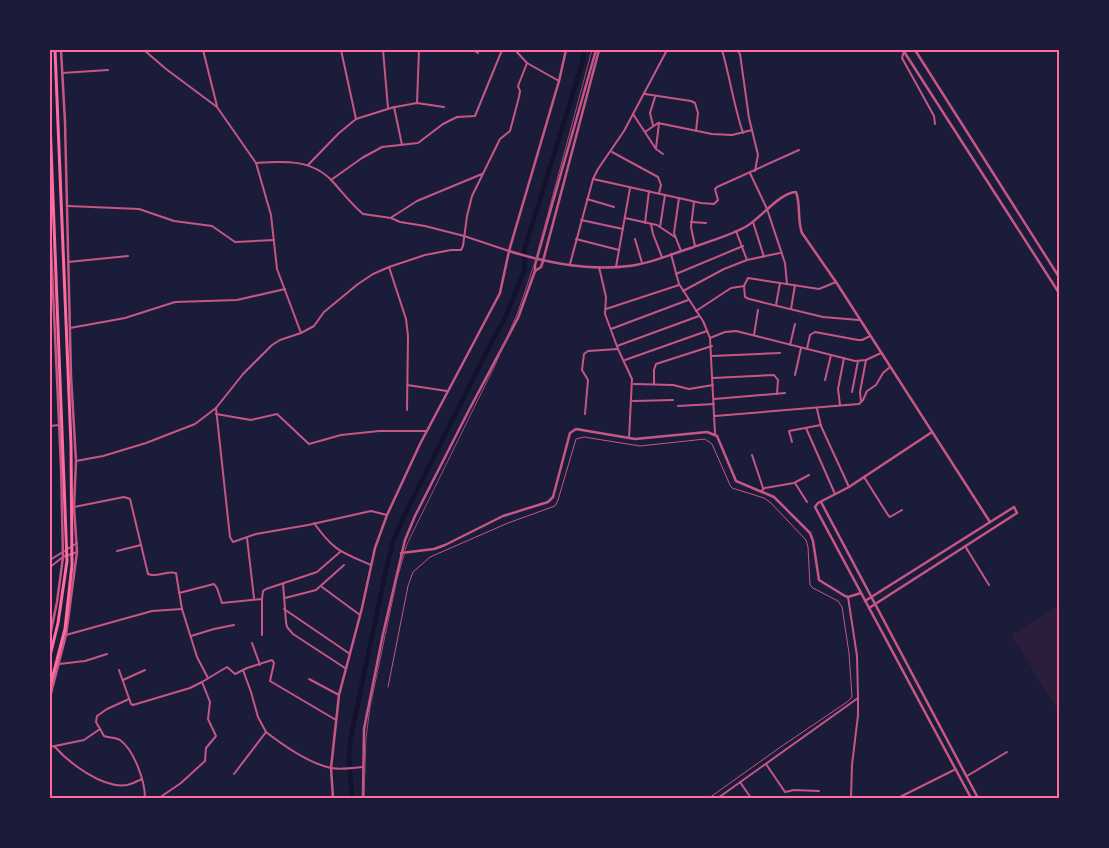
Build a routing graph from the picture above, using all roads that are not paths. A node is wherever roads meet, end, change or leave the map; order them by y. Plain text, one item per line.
1 (56, 50) edge
2 (61, 50) edge
3 (144, 50) edge
4 (203, 50) edge
5 (341, 50) edge
6 (383, 50) edge
7 (419, 50) edge
8 (473, 50) edge
9 (502, 50) edge
10 (515, 50) edge
11 (566, 50) edge
12 (598, 50) edge
13 (667, 50) edge
14 (718, 50) edge
15 (722, 50) edge
16 (728, 50) edge
17 (737, 50) edge
18 (903, 50) edge
19 (915, 50) edge
20 (478, 53) dead end
21 (527, 64) junction
22 (108, 70) dead end
23 (62, 74) junction
24 (559, 81) junction
25 (644, 94) junction
26 (655, 96) junction
27 (418, 103) junction
28 (217, 107) junction
29 (394, 107) junction
30 (444, 107) dead end
31 (388, 108) junction
32 (633, 114) junction
33 (356, 119) junction
34 (50, 122) edge
35 (659, 123) junction
36 (935, 124) dead end
37 (653, 125) junction
38 (752, 130) junction
39 (696, 131) junction
40 (645, 132) junction
41 (743, 133) junction
42 (402, 145) junction
43 (656, 150) junction
44 (799, 150) dead end
45 (611, 151) junction
46 (663, 154) dead end
47 (256, 163) junction
48 (308, 165) junction
49 (755, 171) junction
50 (750, 173) junction
51 (482, 174) junction
52 (593, 179) junction
53 (331, 180) junction
54 (630, 188) junction
55 (649, 192) junction
56 (659, 194) junction
57 (665, 195) junction
58 (679, 198) junction
59 (588, 199) junction
60 (694, 202) junction
61 (68, 206) junction
62 (614, 207) dead end
63 (767, 209) junction
64 (391, 218) junction
65 (625, 218) junction
66 (580, 220) junction
67 (691, 222) junction
68 (753, 222) junction
69 (645, 223) junction
70 (706, 223) dead end
71 (650, 224) junction
72 (50, 225) edge
73 (660, 227) junction
74 (623, 229) junction
75 (736, 231) junction
76 (464, 236) junction
77 (675, 237) junction
78 (636, 238) dead end
79 (576, 239) junction
80 (274, 240) junction
81 (695, 246) junction
82 (742, 246) junction
83 (619, 250) junction
84 (509, 251) junction
85 (681, 251) junction
86 (671, 254) junction
87 (780, 254) junction
88 (128, 256) dead end
89 (662, 257) junction
90 (764, 257) junction
91 (536, 260) junction
92 (747, 260) junction
93 (543, 261) junction
94 (68, 262) junction
95 (642, 263) junction
96 (570, 264) junction
97 (389, 267) junction
98 (599, 267) junction
99 (616, 267) junction
100 (535, 270) junction
101 (676, 274) junction
102 (1059, 277) edge
103 (836, 282) junction
104 (780, 283) junction
105 (788, 284) junction
106 (679, 285) junction
107 (795, 285) junction
108 (744, 286) junction
109 (285, 288) junction
110 (683, 291) junction
111 (1059, 293) edge
112 (688, 300) junction
113 (776, 306) junction
114 (605, 309) junction
115 (791, 309) junction
116 (758, 310) dead end
117 (696, 311) junction
118 (699, 316) junction
119 (859, 320) junction
120 (796, 324) dead end
121 (70, 328) junction
122 (610, 329) junction
123 (707, 331) junction
124 (301, 333) junction
125 (754, 336) junction
126 (870, 336) junction
127 (710, 338) junction
128 (790, 345) junction
129 (712, 346) junction
130 (617, 347) junction
131 (801, 348) junction
132 (807, 349) junction
133 (780, 353) dead end
134 (881, 353) junction
135 (831, 355) junction
136 (712, 356) junction
137 (844, 358) junction
138 (624, 360) junction
139 (866, 360) junction
140 (858, 361) junction
141 (890, 367) junction
142 (795, 375) dead end
143 (713, 378) junction
144 (825, 380) dead end
145 (633, 384) junction
146 (654, 384) junction
147 (407, 385) junction
148 (713, 385) junction
149 (448, 392) junction
150 (852, 392) dead end
151 (778, 394) junction
152 (784, 394) dead end
153 (714, 399) junction
154 (673, 400) dead end
155 (632, 401) junction
156 (861, 403) junction
157 (714, 404) junction
158 (678, 406) dead end
159 (840, 406) junction
160 (216, 408) junction
161 (817, 408) junction
162 (407, 410) dead end
163 (216, 414) junction
164 (585, 414) dead end
165 (715, 416) junction
166 (821, 424) junction
167 (58, 425) junction
168 (50, 426) edge
169 (806, 428) junction
170 (427, 431) junction
171 (932, 432) junction
172 (715, 434) junction
173 (628, 439) junction
174 (792, 442) dead end
175 (752, 455) dead end
176 (76, 461) junction
177 (809, 475) dead end
178 (864, 477) junction
179 (794, 483) junction
180 (848, 487) junction
181 (762, 490) junction
182 (835, 494) junction
183 (807, 502) dead end
184 (821, 502) junction
185 (74, 507) junction
186 (902, 510) dead end
187 (387, 515) junction
188 (990, 522) junction
189 (314, 523) junction
190 (247, 538) junction
191 (77, 543) junction
192 (141, 545) junction
193 (965, 546) junction
194 (63, 551) junction
195 (77, 552) junction
196 (117, 552) dead end
197 (340, 552) junction
198 (401, 553) junction
199 (63, 557) junction
200 (50, 560) edge
201 (344, 565) dead end
202 (371, 565) junction
203 (50, 567) edge
204 (283, 583) junction
205 (321, 586) junction
206 (990, 586) dead end
207 (179, 593) junction
208 (861, 593) junction
209 (848, 597) junction
210 (871, 597) junction
211 (254, 598) junction
212 (262, 599) junction
213 (284, 599) junction
214 (865, 601) junction
215 (875, 604) junction
216 (869, 608) junction
217 (284, 609) junction
218 (182, 610) junction
219 (360, 615) junction
220 (234, 625) dead end
221 (66, 635) junction
222 (262, 635) dead end
223 (50, 636) edge
224 (190, 636) junction
225 (252, 643) dead end
226 (107, 654) dead end
227 (350, 654) junction
228 (50, 656) edge
229 (58, 664) junction
230 (260, 665) junction
231 (346, 668) junction
232 (119, 670) dead end
233 (145, 670) dead end
234 (243, 670) junction
235 (208, 678) junction
236 (309, 679) dead end
237 (123, 680) junction
238 (202, 682) junction
239 (50, 687) edge
240 (388, 687) dead end
241 (339, 695) junction
242 (50, 696) edge
243 (858, 698) junction
244 (129, 699) junction
245 (336, 720) junction
246 (100, 728) junction
247 (266, 732) junction
248 (54, 746) junction
249 (50, 747) edge
250 (1008, 752) dead end
251 (766, 764) junction
252 (361, 767) junction
253 (331, 768) junction
254 (956, 769) junction
255 (234, 774) dead end
256 (967, 776) junction
257 (142, 779) junction
258 (740, 782) junction
259 (818, 791) dead end
260 (145, 798) edge
261 (160, 798) edge
262 (333, 798) edge
263 (363, 798) edge
264 (709, 798) edge
265 (718, 798) edge
266 (751, 798) edge
267 (851, 798) edge
268 (898, 798) edge
269 (971, 798) edge
270 (978, 798) edge

1 - 239 main road
2 - 23 street
3 - 28 street
4 - 28 street
5 - 33 street
6 - 31 street
7 - 27 street
8 - 20 street
9 - 42 street
10 - 21 street
11 - 24 street
12 - 91 street
12 - 93 street
13 - 25 street
14 - 15 street
15 - 16 street
15 - 41 street
17 - 38 street
18 - 36 street
18 - 111 street
19 - 102 street
21 - 24 street
21 - 51 street
22 - 23 street
23 - 61 street
24 - 84 street
25 - 26 street
25 - 32 street
26 - 37 street
26 - 39 street
27 - 29 street
27 - 30 street
28 - 47 street
29 - 31 street
29 - 42 street
31 - 33 street
32 - 40 street
32 - 45 street
33 - 48 street
34 - 228 main road
35 - 37 street
35 - 39 street
35 - 43 street
37 - 40 street
38 - 41 street
38 - 49 street
39 - 41 street
40 - 43 street
42 - 53 street
43 - 46 street
44 - 49 street
45 - 52 street
45 - 56 street
47 - 48 street
47 - 80 street
48 - 53 street
49 - 50 street
50 - 60 street
50 - 63 street
51 - 64 street
51 - 76 street
52 - 54 street
52 - 59 street
53 - 64 street
54 - 55 street
54 - 65 street
55 - 56 street
55 - 69 street
56 - 57 street
57 - 58 street
57 - 73 street
58 - 60 street
58 - 77 street
59 - 62 street
59 - 66 street
60 - 67 street
61 - 80 street
61 - 94 street
63 - 68 street
63 - 87 street
63 - 103 street
64 - 76 street
65 - 69 street
65 - 74 street
66 - 74 street
66 - 79 street
67 - 70 street
67 - 81 street
68 - 75 street
68 - 90 street
69 - 71 street
71 - 73 street
71 - 89 street
72 - 167 street
73 - 77 street
74 - 83 street
75 - 81 street
75 - 82 street
76 - 84 street
76 - 97 street
77 - 85 street
78 - 95 street
79 - 83 street
79 - 96 street
80 - 109 street
81 - 85 street
82 - 92 street
82 - 101 street
83 - 99 street
84 - 91 street
84 - 149 street
85 - 86 street
86 - 89 street
86 - 101 street
87 - 90 street
87 - 105 street
88 - 94 street
89 - 95 street
90 - 92 street
91 - 93 street
91 - 100 street
92 - 110 street
93 - 96 street
93 - 100 street
94 - 121 street
95 - 99 street
96 - 98 street
97 - 124 street
97 - 147 street
98 - 99 street
98 - 114 street
100 - 198 street
101 - 106 street
103 - 107 street
103 - 119 street
104 - 105 street
104 - 108 street
104 - 113 street
105 - 107 street
106 - 110 street
106 - 114 street
107 - 115 street
108 - 113 street
108 - 117 street
109 - 121 street
109 - 124 street
110 - 112 street
112 - 117 street
112 - 122 street
113 - 115 street
114 - 122 street
115 - 119 street
116 - 125 street
117 - 118 street
118 - 123 street
118 - 130 street
119 - 126 street
120 - 128 street
121 - 176 street
122 - 130 street
123 - 127 street
123 - 138 street
124 - 160 street
125 - 127 street
125 - 128 street
126 - 132 street
126 - 134 street
127 - 129 street
128 - 131 street
129 - 136 street
129 - 146 street
130 - 138 street
130 - 164 street
131 - 132 street
131 - 142 street
132 - 135 street
133 - 136 street
134 - 139 street
134 - 141 street
135 - 137 street
135 - 144 street
136 - 143 street
137 - 140 street
137 - 159 street
138 - 145 street
139 - 140 street
139 - 156 street
140 - 150 street
141 - 156 street
141 - 171 street
143 - 148 street
143 - 151 street
145 - 146 street
145 - 155 street
146 - 148 street
147 - 149 street
147 - 162 street
148 - 153 street
149 - 170 street
151 - 152 street
151 - 153 street
153 - 157 street
154 - 155 street
155 - 173 street
156 - 159 street
157 - 158 street
157 - 165 street
159 - 161 street
160 - 163 street
160 - 176 street
161 - 165 street
161 - 166 street
163 - 170 street
163 - 190 street
165 - 172 street
166 - 169 street
166 - 180 street
167 - 168 street
167 - 194 street
169 - 174 street
169 - 182 street
170 - 187 street
171 - 178 street
171 - 188 street
172 - 173 street
172 - 181 street
173 - 198 street
175 - 181 street
176 - 185 street
177 - 179 street
178 - 180 street
178 - 186 street
179 - 181 street
179 - 183 street
180 - 182 street
181 - 209 street
182 - 184 street
184 - 208 street
184 - 210 street
185 - 191 street
185 - 192 street
187 - 189 street
187 - 202 street
188 - 193 street
188 - 210 street
189 - 190 street
189 - 197 street
190 - 211 street
191 - 194 street
191 - 195 street
192 - 196 street
192 - 207 street
193 - 206 street
193 - 215 street
194 - 199 street
194 - 200 street
195 - 199 street
195 - 221 street
197 - 202 street
197 - 204 street
198 - 252 street
199 - 203 street
199 - 223 street
201 - 205 street
202 - 219 street
204 - 212 street
204 - 213 street
205 - 213 street
205 - 219 street
207 - 211 street
207 - 218 street
208 - 209 street
208 - 214 street
209 - 243 street
210 - 214 street
210 - 215 street
211 - 212 street
212 - 222 street
213 - 217 street
214 - 216 street
215 - 216 street
215 - 256 street
216 - 254 street
217 - 227 street
217 - 231 street
218 - 221 street
218 - 224 street
219 - 227 street
220 - 224 street
221 - 229 street
224 - 235 street
225 - 230 street
226 - 229 street
227 - 231 street
229 - 242 street
230 - 234 street
230 - 245 street
231 - 241 street
232 - 237 street
233 - 237 street
234 - 235 street
234 - 247 street
235 - 238 street
236 - 241 street
237 - 244 street
238 - 244 street
238 - 261 street
240 - 264 lane
241 - 245 street
243 - 251 street
243 - 267 street
244 - 246 street
245 - 253 street
246 - 248 street
246 - 257 street
247 - 253 street
247 - 255 street
248 - 249 street
248 - 257 street
250 - 256 street
251 - 258 street
251 - 259 street
252 - 253 street
252 - 263 street
253 - 262 street
254 - 268 street
254 - 269 street
256 - 270 street
257 - 260 street
258 - 265 street
258 - 266 street

